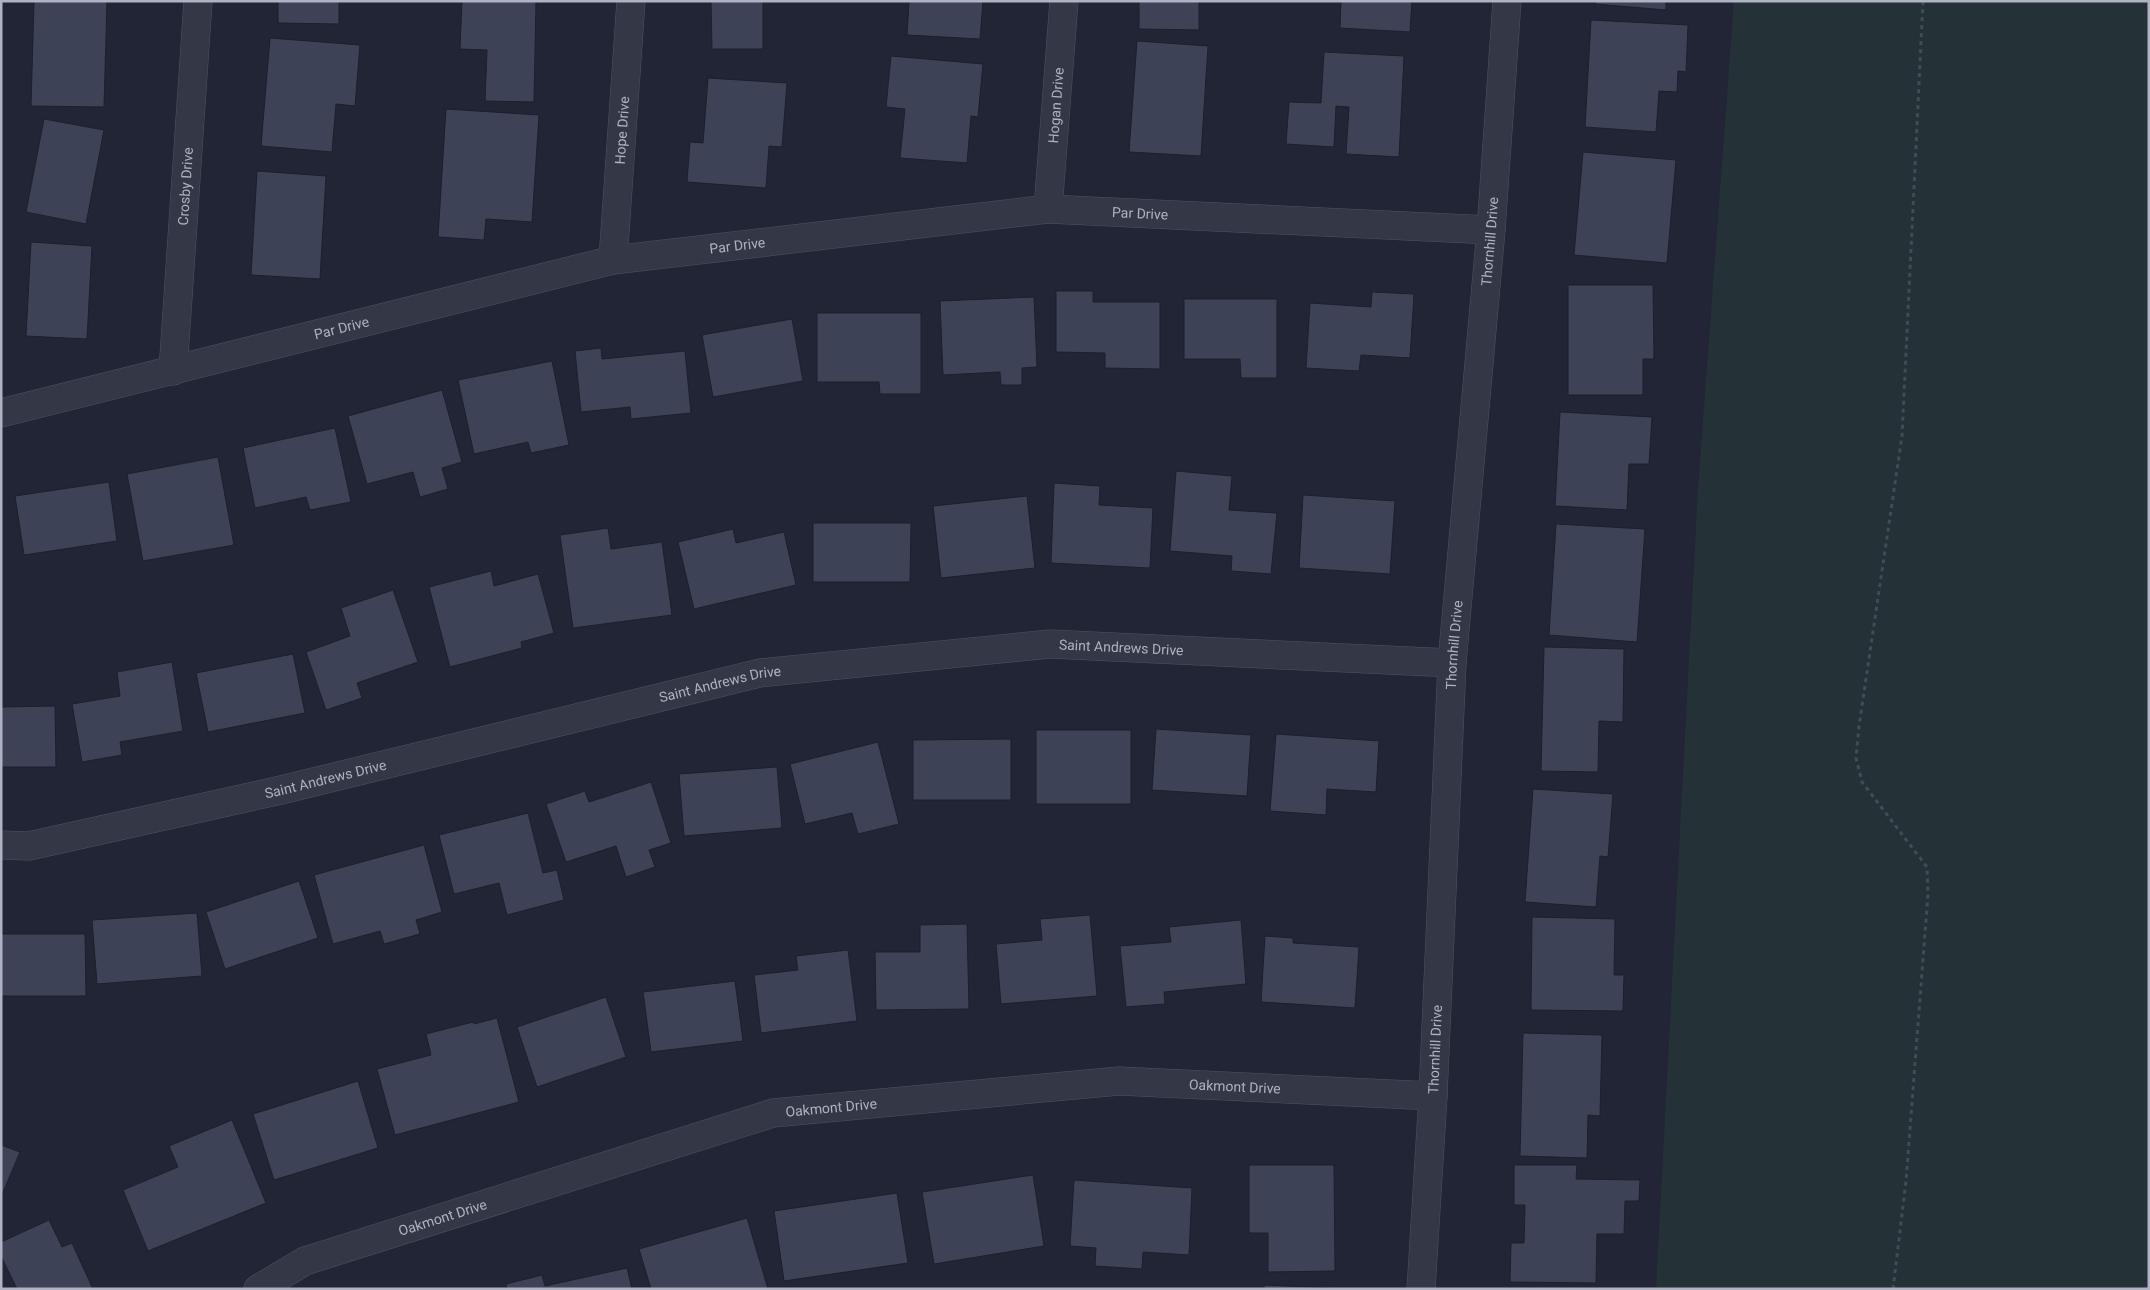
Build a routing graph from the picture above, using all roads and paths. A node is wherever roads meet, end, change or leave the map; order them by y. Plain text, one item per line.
1 (198, 1) edge
2 (630, 1) edge
3 (1064, 1) edge
4 (1507, 1) edge
5 (1923, 1) edge
6 (1048, 209) junction
7 (1491, 230) junction
8 (613, 260) junction
9 (173, 371) junction
10 (1, 413) edge
11 (1452, 663) junction
12 (1, 845) edge
13 (1433, 1096) junction
14 (258, 1289) edge
15 (1421, 1289) edge
16 (1893, 1289) edge

1 - 9 street, Crosby Drive
2 - 8 street, Hope Drive
3 - 6 street, Hogan Drive
4 - 7 street, Thornhill Drive
5 - 16 path
6 - 7 street, Par Drive
6 - 8 street, Par Drive
7 - 11 street, Thornhill Drive
8 - 9 street, Par Drive
9 - 10 street, Par Drive
11 - 12 street, Saint Andrews Drive
11 - 13 street, Thornhill Drive
13 - 14 street, Oakmont Drive
13 - 15 street, Thornhill Drive

